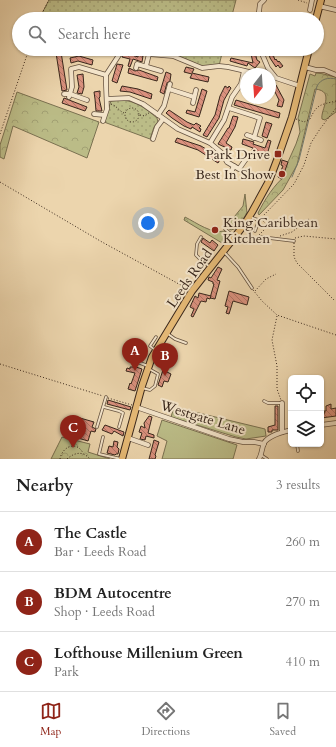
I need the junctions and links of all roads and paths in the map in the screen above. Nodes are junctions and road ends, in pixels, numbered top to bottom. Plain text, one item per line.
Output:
1 (50, 0) edge
2 (264, 0) edge
3 (298, 0) edge
4 (311, 2) edge
5 (320, 4) edge
6 (310, 10) dead end
7 (336, 10) edge
8 (43, 12) edge
9 (259, 12) edge
10 (27, 56) edge
11 (117, 56) edge
12 (148, 56) edge
13 (173, 56) edge
14 (263, 56) edge
15 (307, 56) edge
16 (146, 66) junction
17 (305, 67) junction
18 (136, 68) dead end
19 (268, 68) edge
20 (240, 70) edge
21 (160, 71) dead end
22 (106, 75) junction
23 (336, 75) edge
24 (276, 78) edge
25 (240, 85) edge
26 (300, 86) junction
27 (196, 90) dead end
28 (64, 94) dead end
29 (70, 95) junction
30 (194, 97) junction
31 (87, 100) dead end
32 (107, 101) junction
33 (336, 101) edge
34 (193, 102) dead end
35 (229, 108) junction
36 (336, 108) edge
37 (152, 110) junction
38 (94, 114) dead end
39 (125, 114) junction
40 (104, 115) junction
41 (140, 115) junction
42 (158, 115) junction
43 (292, 117) junction
44 (163, 119) junction
45 (103, 121) dead end
46 (0, 134) edge
47 (155, 134) junction
48 (246, 135) dead end
49 (161, 136) dead end
50 (254, 138) junction
51 (153, 139) dead end
52 (261, 140) dead end
53 (210, 143) junction
54 (246, 158) dead end
55 (234, 166) junction
56 (239, 169) junction
57 (230, 174) dead end
58 (252, 177) dead end
59 (0, 182) edge
60 (249, 216) junction
61 (309, 219) dead end
62 (225, 229) dead end
63 (255, 232) dead end
64 (259, 235) dead end
65 (201, 237) dead end
66 (234, 237) junction
67 (261, 237) dead end
68 (276, 239) junction
69 (336, 239) edge
70 (294, 242) junction
71 (222, 250) junction
72 (210, 266) junction
73 (276, 274) dead end
74 (252, 288) joint
75 (192, 291) junction
76 (255, 292) junction
77 (334, 300) dead end
78 (276, 315) junction
79 (166, 333) junction
80 (336, 335) edge
81 (156, 337) dead end
82 (186, 342) dead end
83 (156, 351) junction
84 (135, 361) dead end
85 (0, 364) edge
86 (149, 368) junction
87 (141, 388) junction
88 (106, 397) junction
89 (264, 401) dead end
90 (282, 402) junction
91 (104, 407) junction
92 (136, 407) junction
93 (336, 423) edge
94 (324, 425) edge
95 (97, 427) dead end
96 (119, 427) dead end
97 (288, 431) edge
98 (282, 432) junction
99 (103, 437) dead end
100 (128, 438) junction
101 (264, 444) junction
102 (148, 445) dead end
103 (297, 447) edge
104 (298, 451) dead end
105 (83, 453) junction
106 (260, 457) edge
107 (60, 459) edge
108 (67, 459) edge
109 (90, 459) edge
110 (122, 459) edge
111 (267, 459) edge

1 - 8 path
2 - 9 street
3 - 4 path
4 - 5 street
4 - 6 street
5 - 7 street
10 - 46 path
11 - 22 street
12 - 16 street
13 - 20 street
14 - 19 street
15 - 17 main road, Leeds Road
16 - 18 street
16 - 21 street
17 - 23 street
17 - 26 main road, Leeds Road
22 - 29 street
22 - 32 street
24 - 26 street
25 - 35 street
26 - 43 main road, Leeds Road
27 - 30 street
28 - 29 street
29 - 31 street
30 - 34 street
30 - 42 street
32 - 37 street
32 - 39 path
32 - 40 street
33 - 43 path
35 - 50 street
35 - 53 street
36 - 64 path
37 - 41 path
37 - 42 street
38 - 40 street
39 - 41 path
39 - 41 path
40 - 45 street
42 - 44 street
43 - 60 main road, Leeds Road
44 - 47 street
44 - 53 street
47 - 49 street
47 - 51 street
48 - 50 street
50 - 52 street
53 - 55 street
54 - 56 street
55 - 56 street
55 - 57 street
56 - 58 lane
59 - 75 path
60 - 63 lane
60 - 66 main road, Leeds Road
61 - 68 path
62 - 66 lane
65 - 72 lane
66 - 71 main road, Leeds Road
67 - 68 lane
68 - 70 lane
69 - 70 path
70 - 77 path
71 - 72 main road, Leeds Road
71 - 74 lane
72 - 75 main road, Leeds Road
73 - 76 path
74 - 76 path
75 - 79 main road, Leeds Road
76 - 78 path
78 - 80 path
78 - 90 path
79 - 82 lane
79 - 83 main road, Leeds Road
81 - 83 lane
83 - 86 main road, Leeds Road
84 - 86 lane
85 - 88 path
86 - 87 main road, Leeds Road
86 - 87 lane
87 - 92 main road, Leeds Road
88 - 91 lane
88 - 92 path
89 - 90 lane
90 - 98 street
91 - 95 lane
91 - 96 lane
92 - 100 main road, Leeds Road
92 - 101 street, Westgate Lane
93 - 94 street
97 - 98 street
98 - 101 street
99 - 110 lane
100 - 102 street
100 - 110 main road, Leeds Road
101 - 106 street
103 - 104 lane
105 - 107 path
105 - 108 path
105 - 109 path
106 - 111 lane

